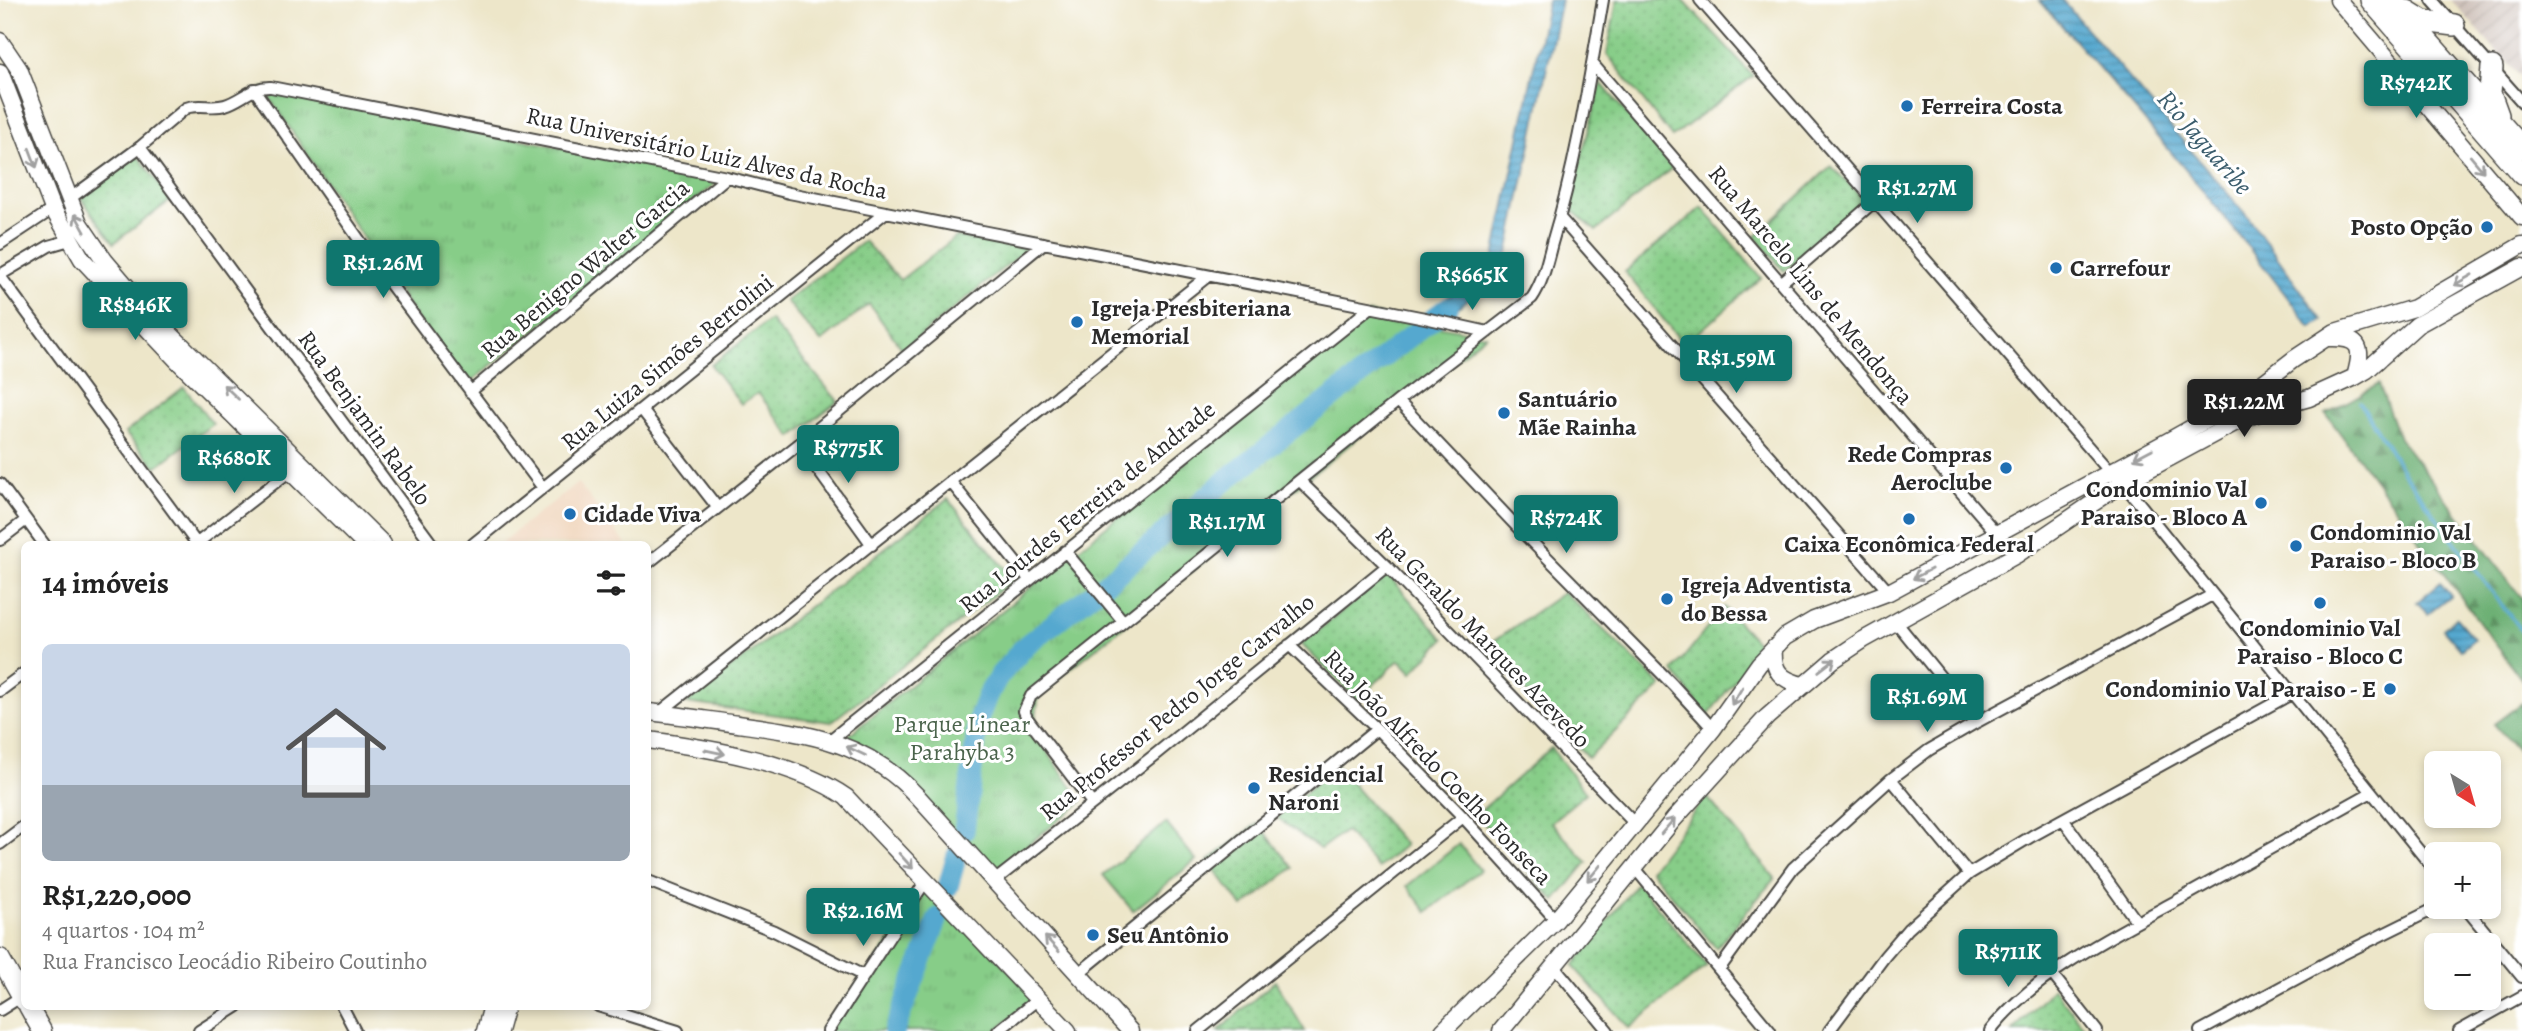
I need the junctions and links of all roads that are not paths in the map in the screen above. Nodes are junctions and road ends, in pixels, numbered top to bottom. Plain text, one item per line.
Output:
1 (1603, 0) edge
2 (1700, 0) edge
3 (2337, 0) edge
4 (2371, 0) edge
5 (2392, 0) edge
6 (2432, 0) edge
7 (2454, 25) junction
8 (0, 41) edge
9 (1592, 63) junction
10 (2492, 67) junction
11 (0, 72) edge
12 (254, 89) junction
13 (2522, 102) edge
14 (2503, 126) junction
15 (140, 147) junction
16 (2522, 148) edge
17 (2522, 174) edge
18 (727, 177) junction
19 (68, 200) junction
20 (1875, 201) junction
21 (54, 209) junction
22 (886, 212) junction
23 (2522, 217) edge
24 (1560, 218) junction
25 (70, 240) junction
26 (1044, 243) junction
27 (0, 244) edge
28 (2522, 245) edge
29 (2522, 267) edge
30 (0, 275) edge
31 (1208, 276) junction
32 (1781, 283) junction
33 (1370, 308) junction
34 (1488, 332) junction
35 (2325, 338) junction
36 (2355, 377) junction
37 (470, 392) junction
38 (1398, 401) junction
39 (642, 410) junction
40 (799, 444) junction
41 (290, 471) junction
42 (2110, 472) junction
43 (950, 481) junction
44 (1300, 481) junction
45 (2123, 483) junction
46 (0, 484) edge
47 (543, 488) junction
48 (717, 507) junction
49 (26, 520) junction
50 (1997, 534) junction
51 (0, 540) edge
52 (42, 541) edge
53 (195, 541) edge
54 (201, 541) edge
55 (362, 541) edge
56 (380, 541) edge
57 (430, 541) edge
58 (477, 541) edge
59 (872, 545) junction
60 (1065, 551) junction
61 (651, 561) edge
62 (1387, 566) junction
63 (1029, 579) junction
64 (2209, 584) junction
65 (1889, 592) junction
66 (1124, 621) junction
67 (2248, 621) dead end
68 (1896, 622) junction
69 (2239, 629) junction
70 (1289, 645) junction
71 (1774, 648) junction
72 (21, 675) edge
73 (1803, 685) junction
74 (0, 691) edge
75 (2291, 694) junction
76 (2320, 710) dead end
77 (653, 712) edge
78 (2310, 718) junction
79 (1977, 722) junction
80 (1377, 729) junction
81 (1713, 729) junction
82 (831, 740) junction
83 (651, 741) edge
84 (2355, 754) dead end
85 (2345, 762) junction
86 (1891, 779) junction
87 (2370, 793) junction
88 (2391, 799) dead end
89 (1092, 803) junction
90 (2382, 807) junction
91 (1463, 817) junction
92 (2063, 819) junction
93 (1635, 824) junction
94 (21, 828) edge
95 (0, 844) edge
96 (2424, 851) edge
97 (1634, 867) junction
98 (1969, 874) junction
99 (651, 882) edge
100 (925, 882) junction
101 (993, 882) junction
102 (2424, 914) edge
103 (2475, 919) edge
104 (1556, 920) junction
105 (2137, 922) junction
106 (2500, 929) dead end
107 (2486, 933) edge
108 (2496, 933) edge
109 (2501, 951) edge
110 (0, 958) edge
111 (1555, 967) junction
112 (1720, 968) junction
113 (1079, 973) junction
114 (2052, 974) junction
115 (864, 976) junction
116 (2522, 977) edge
117 (21, 990) edge
118 (21, 994) edge
119 (2522, 996) edge
120 (1037, 1000) junction
121 (0, 1010) edge
122 (32, 1010) edge
123 (233, 1010) edge
124 (344, 1010) edge
125 (491, 1010) edge
126 (505, 1010) edge
127 (611, 1010) edge
128 (2217, 1022) junction
129 (214, 1027) edge
130 (42, 1031) edge
131 (199, 1031) edge
132 (355, 1031) edge
133 (485, 1031) edge
134 (499, 1031) edge
135 (678, 1031) edge
136 (828, 1031) edge
137 (998, 1031) edge
138 (1068, 1031) edge
139 (1130, 1031) edge
140 (1198, 1031) edge
141 (1443, 1031) edge
142 (1501, 1031) edge
143 (1608, 1031) edge
144 (1770, 1031) edge
145 (1829, 1031) edge
146 (1990, 1031) edge
147 (2097, 1031) edge
148 (2200, 1031) edge
149 (2225, 1031) edge
150 (2459, 1031) edge

1 - 9 street
2 - 20 street
3 -> 23 main road
4 - 17 highway
5 - 7 highway
5 - 14 highway
6 - 7 street
7 - 10 street
8 - 19 main road
9 - 24 street
9 - 32 street, Rua Marcelo Lins de Mendonça
10 - 13 street
10 - 14 highway
11 -> 21 main road
12 - 15 street, Rua Universitário Luiz Alves da Rocha
12 - 18 street, Rua Universitário Luiz Alves da Rocha
12 - 37 street
14 - 16 highway
15 - 19 street, Rua Universitário Luiz Alves da Rocha
15 - 57 street, Rua Benjamin Rabelo
18 - 22 street, Rua Universitário Luiz Alves da Rocha
18 - 37 street, Rua Benigno Walter Garcia
56 -> 19 main road
20 - 32 street
20 - 42 street
21 - 25 main road
21 - 27 street
22 - 26 street, Rua Universitário Luiz Alves da Rocha
22 - 39 street, Rua Luiza Simões Bertolini
24 - 34 street
24 - 65 street
25 - 30 street
25 - 41 main road
26 - 31 street, Rua Universitário Luiz Alves da Rocha
26 - 40 street
28 -> 35 main road
29 - 36 main road
30 - 53 street
31 - 33 street, Rua Universitário Luiz Alves da Rocha
31 - 43 street
32 - 50 street, Rua Marcelo Lins de Mendonça
33 - 34 street, Rua Universitário Luiz Alves da Rocha
33 - 60 street, Rua Lourdes Ferreira de Andrade
34 - 38 street
35 - 36 main road
35 -> 42 main road
36 - 45 main road
37 - 47 street
38 - 44 street
38 - 81 street
39 - 47 street, Rua Luiza Simões Bertolini
39 - 48 street
40 - 48 street
40 - 59 street
41 - 54 street
41 - 55 main road
42 - 50 main road
43 - 59 street
43 - 63 street
44 - 62 street, Rua Geraldo Marques Azevedo
44 - 66 street
45 - 64 street
45 - 68 main road
46 - 49 street
47 - 58 street, Rua Luiza Simões Bertolini
48 - 61 street
49 - 51 street
49 - 52 street
50 -> 65 main road
59 - 77 street
60 - 63 street, Rua Lourdes Ferreira de Andrade
60 - 66 street
62 - 70 street, Rua Professor Pedro Jorge Carvalho
62 - 93 street, Rua Geraldo Marques Azevedo
63 - 82 street, Rua Lourdes Ferreira de Andrade
64 - 69 street
64 - 79 street
65 - 71 main road
66 - 89 street
67 - 69 street
73 -> 68 main road
68 - 79 street
69 - 75 street
70 - 80 street, Rua João Alfredo Coelho Fonseca
70 - 89 street, Rua Professor Pedro Jorge Carvalho
71 - 73 main road
71 -> 81 main road
72 - 74 street
97 -> 73 main road
75 - 78 street
75 - 92 street
76 - 78 street
77 - 82 main road
78 - 85 street
79 - 86 street
80 - 91 street, Rua João Alfredo Coelho Fonseca
80 - 113 street
81 - 93 main road
101 -> 82 main road
83 -> 100 main road
84 - 85 street
85 - 87 street
86 - 98 street
86 - 112 street
87 - 90 street
87 - 105 street
88 - 90 street
89 - 101 street, Rua Professor Pedro Jorge Carvalho
90 - 96 street
91 - 104 street, Rua João Alfredo Coelho Fonseca
91 - 140 street
92 - 98 street
92 - 105 street
93 -> 104 main road
94 - 95 street
97 - 111 main road
97 - 112 street
98 - 145 street
99 - 115 street
100 - 115 street
100 - 120 main road
113 -> 101 main road
102 - 128 street
103 - 107 street
104 - 141 main road
105 - 114 street
106 - 108 street
109 - 116 street
110 - 117 main road
111 - 142 main road
111 - 143 street
112 - 144 street
113 - 139 main road
114 - 146 street
114 - 147 street
115 - 136 street
118 - 121 street
119 - 150 street
120 - 137 street
120 - 138 main road
122 - 130 main road
123 - 129 street
124 - 132 street
125 - 133 main road
126 - 134 main road
127 - 135 street
128 - 148 street
128 - 149 street
129 - 131 street

